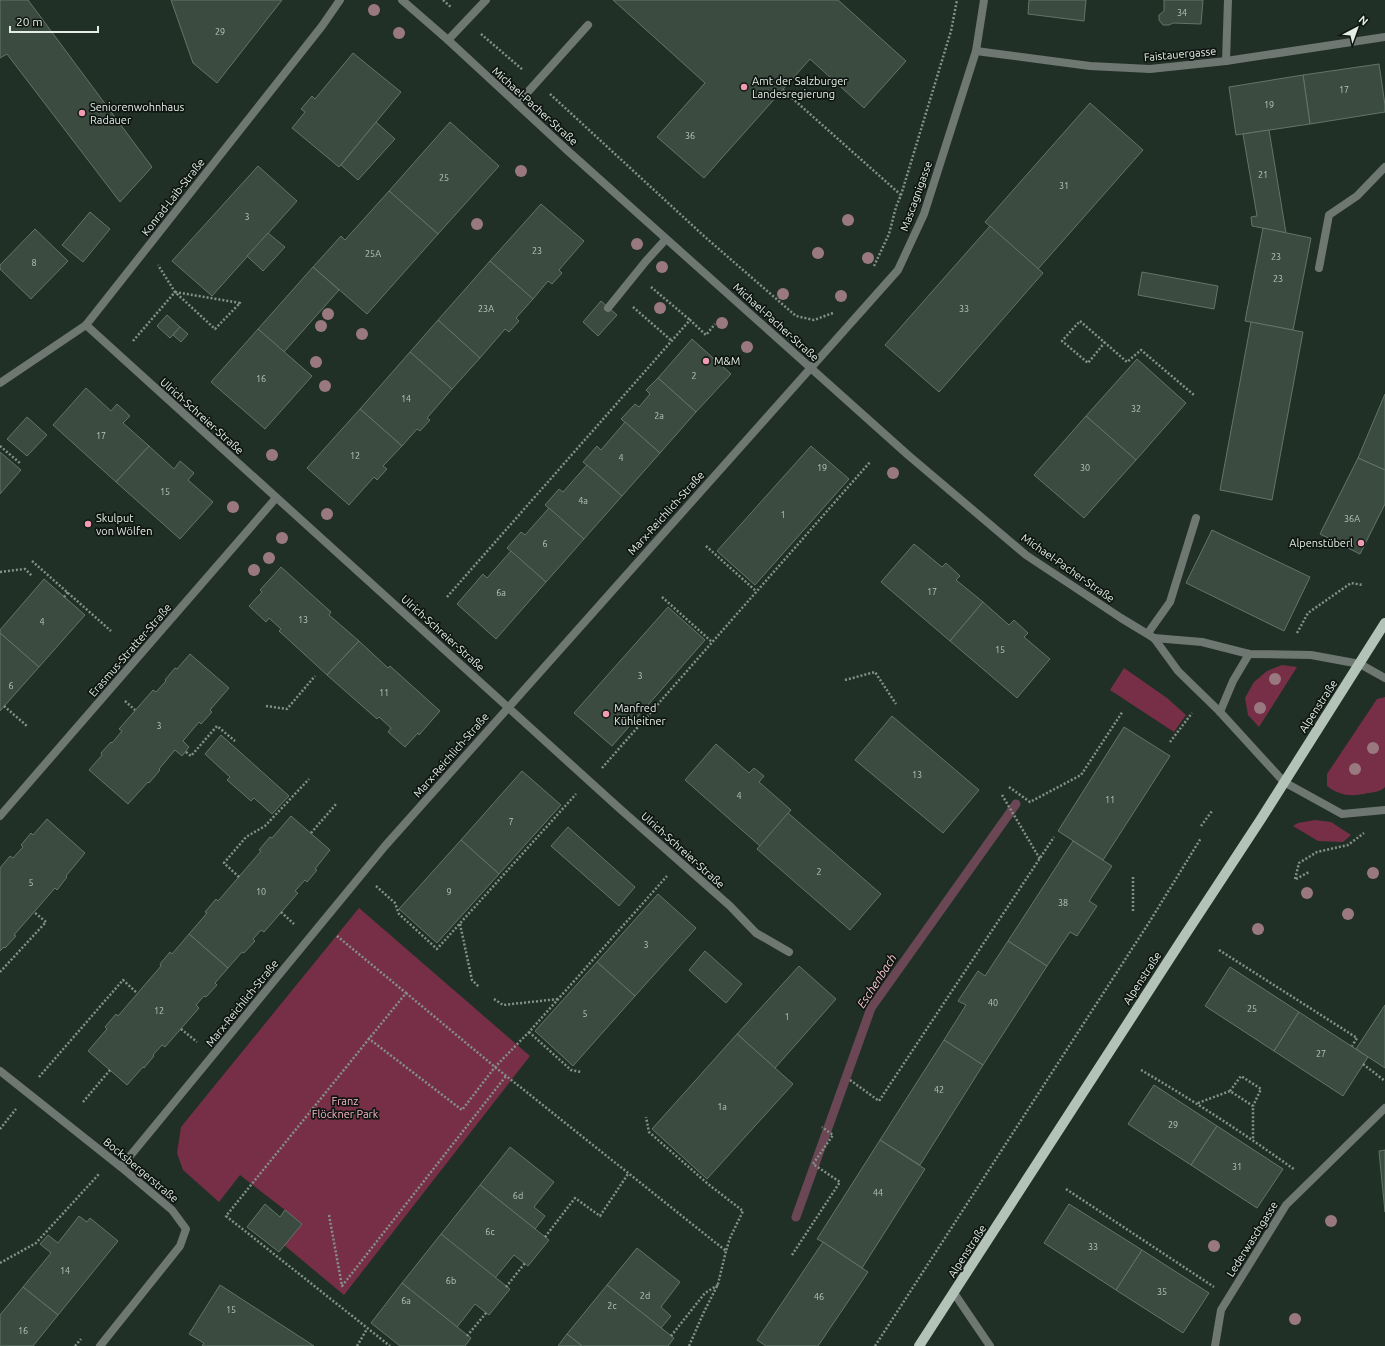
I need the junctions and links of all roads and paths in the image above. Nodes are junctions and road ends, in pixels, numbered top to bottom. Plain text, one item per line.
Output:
1 (340, 0) edge
2 (402, 0) edge
3 (443, 0) edge
4 (957, 0) edge
5 (984, 0) edge
6 (1228, 0) edge
7 (483, 1) edge
8 (466, 21) junction
9 (588, 25) dead end
10 (1385, 37) edge
11 (448, 40) junction
12 (976, 51) junction
13 (1226, 61) junction
14 (537, 82) junction
15 (783, 90) dead end
16 (517, 104) junction
17 (1385, 167) edge
18 (901, 195) junction
19 (666, 239) junction
20 (154, 260) dead end
21 (873, 267) dead end
22 (1319, 268) dead end
23 (175, 292) junction
24 (646, 292) dead end
25 (638, 302) dead end
26 (608, 308) dead end
27 (834, 312) dead end
28 (690, 320) junction
29 (715, 324) dead end
30 (86, 325) junction
31 (672, 341) junction
32 (132, 342) dead end
33 (1105, 342) junction
34 (810, 368) junction
35 (0, 383) edge
36 (1194, 395) dead end
37 (0, 446) edge
38 (870, 462) dead end
39 (21, 464) dead end
40 (276, 498) junction
41 (1196, 518) dead end
42 (706, 546) dead end
43 (32, 561) dead end
44 (0, 572) edge
45 (32, 576) dead end
46 (1363, 585) dead end
47 (756, 591) junction
48 (68, 592) junction
49 (64, 597) dead end
50 (447, 597) dead end
51 (662, 597) dead end
52 (1385, 623) edge
53 (111, 631) dead end
54 (1297, 634) dead end
55 (1151, 636) junction
56 (712, 642) junction
57 (1249, 654) junction
58 (1360, 664) junction
59 (315, 676) dead end
60 (1385, 678) edge
61 (846, 680) dead end
62 (124, 700) dead end
63 (896, 704) dead end
64 (4, 706) dead end
65 (266, 706) dead end
66 (508, 707) junction
67 (135, 710) dead end
68 (1123, 711) dead end
69 (1220, 712) junction
70 (1192, 713) dead end
71 (27, 726) dead end
72 (235, 741) dead end
73 (1170, 742) dead end
74 (186, 752) dead end
75 (602, 768) dead end
76 (309, 779) dead end
77 (1284, 782) junction
78 (1009, 787) dead end
79 (578, 791) dead end
80 (1002, 795) dead end
81 (337, 804) dead end
82 (1385, 810) edge
83 (1212, 811) dead end
84 (0, 816) edge
85 (1201, 826) dead end
86 (311, 834) dead end
87 (1054, 837) dead end
88 (1201, 838) dead end
89 (1348, 845) dead end
90 (1040, 859) junction
91 (670, 872) dead end
92 (1309, 872) dead end
93 (239, 877) dead end
94 (1134, 877) dead end
95 (374, 884) dead end
96 (34, 912) dead end
97 (281, 912) dead end
98 (1133, 912) dead end
99 (294, 924) dead end
100 (460, 924) junction
101 (332, 932) dead end
102 (1219, 950) dead end
103 (789, 952) dead end
104 (0, 972) edge
105 (479, 987) dead end
106 (406, 993) junction
107 (137, 994) dead end
108 (494, 999) dead end
109 (558, 999) junction
110 (181, 1029) dead end
111 (529, 1032) junction
112 (368, 1038) junction
113 (197, 1042) dead end
114 (1352, 1046) dead end
115 (1363, 1064) dead end
116 (495, 1067) junction
117 (110, 1070) dead end
118 (1141, 1070) dead end
119 (0, 1071) edge
120 (581, 1072) dead end
121 (506, 1076) junction
122 (39, 1078) dead end
123 (850, 1080) dead end
124 (1385, 1080) edge
125 (1230, 1091) junction
126 (83, 1102) dead end
127 (1198, 1104) junction
128 (19, 1106) dead end
129 (1253, 1106) junction
130 (1385, 1108) edge
131 (646, 1117) dead end
132 (822, 1127) dead end
133 (0, 1129) edge
134 (1252, 1139) junction
135 (121, 1167) junction
136 (102, 1170) dead end
137 (1300, 1173) dead end
138 (628, 1174) junction
139 (1066, 1188) dead end
140 (329, 1215) dead end
141 (545, 1237) dead end
142 (726, 1251) junction
143 (792, 1255) dead end
144 (0, 1263) edge
145 (525, 1264) dead end
146 (718, 1284) junction
147 (506, 1287) dead end
148 (1218, 1289) dead end
149 (954, 1293) junction
150 (486, 1313) dead end
151 (367, 1329) junction
152 (85, 1334) dead end
153 (467, 1336) dead end
154 (671, 1336) dead end
155 (75, 1346) edge
156 (100, 1346) edge
157 (357, 1346) edge
158 (390, 1346) edge
159 (689, 1346) edge
160 (875, 1346) edge
161 (918, 1346) edge
162 (990, 1346) edge
163 (1216, 1346) edge

1 - 30 street, Konrad-Laib-Straße
2 - 11 street, Michael-Pacher-Straße
3 - 8 path
4 - 18 path
5 - 12 street, Mascagnigasse
6 - 13 street
7 - 8 street
8 - 11 street
8 - 14 path
9 - 14 street
10 - 13 street, Faistauergasse
11 - 16 street, Michael-Pacher-Straße
12 - 13 street, Faistauergasse
12 - 34 street, Mascagnigasse
14 - 16 street
14 - 27 path
15 - 18 path
16 - 19 street, Michael-Pacher-Straße
17 - 22 street
18 - 21 path
19 - 26 street
19 - 34 street, Michael-Pacher-Straße
20 - 23 path
23 - 23 path
23 - 32 path
24 - 28 path
25 - 31 path
28 - 29 path
28 - 31 path
30 - 35 street, Konrad-Laib-Straße
30 - 40 street, Ulrich-Schreier-Straße
31 - 50 path
33 - 33 path
33 - 36 path
34 - 55 street, Michael-Pacher-Straße
34 - 66 street, Marx-Reichlich-Straße
37 - 39 path
38 - 47 path
40 - 66 street, Ulrich-Schreier-Straße
40 - 84 street, Erasmus-Stratter-Straße
41 - 55 street
42 - 47 path
43 - 48 path
44 - 45 path
46 - 54 path
47 - 56 path
48 - 49 path
48 - 53 path
51 - 56 path
52 - 58 main road, Alpenstraße
55 - 57 street, Michael-Pacher-Straße
55 - 69 street, Michael-Pacher-Straße
56 - 75 path
57 - 58 street, Michael-Pacher-Straße
57 - 69 street
58 - 60 street, Michael-Pacher-Straße
58 - 77 main road, Alpenstraße
59 - 65 path
61 - 63 path
62 - 67 path
64 - 71 path
66 - 103 street, Ulrich-Schreier-Straße
66 - 135 street, Marx-Reichlich-Straße
68 - 78 path
69 - 77 street, Michael-Pacher-Straße
70 - 73 path
72 - 74 path
76 - 93 path
77 - 82 street, Michael-Pacher-Straße
77 - 149 main road, Alpenstraße
79 - 100 path
80 - 90 path
81 - 86 path
83 - 85 path
87 - 90 path
88 - 160 path
89 - 92 path
90 - 123 path
91 - 109 path
94 - 98 path
95 - 100 path
96 - 104 path
97 - 99 path
100 - 105 path
101 - 106 path
102 - 114 path
106 - 112 path
106 - 116 path
107 - 122 path
108 - 109 path
109 - 111 path
110 - 113 path
111 - 116 path
111 - 120 path
112 - 116 path
112 - 151 path
115 - 124 path
116 - 121 path
117 - 126 path
118 - 127 path
119 - 135 street, Bocksbergerstraße
121 - 138 path
121 - 140 path
125 - 127 path
125 - 129 path
125 - 129 path
127 - 134 path
128 - 133 path
129 - 134 path
130 - 163 street, Lederwaschgasse
131 - 142 path
132 - 143 path
134 - 137 path
135 - 156 street, Bocksbergerstraße
136 - 144 path
138 - 141 path
138 - 142 path
139 - 148 path
142 - 146 path
145 - 147 path
146 - 154 path
146 - 159 path
149 - 161 main road, Alpenstraße
149 - 162 street
150 - 153 path
151 - 157 path
151 - 158 path
152 - 155 path

